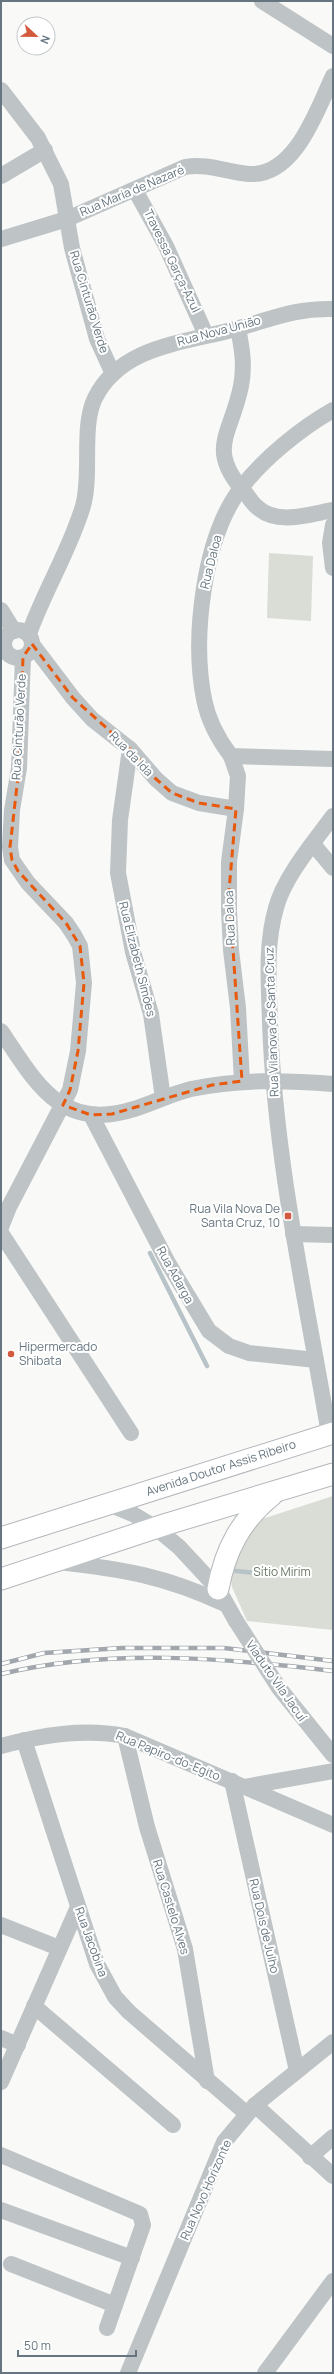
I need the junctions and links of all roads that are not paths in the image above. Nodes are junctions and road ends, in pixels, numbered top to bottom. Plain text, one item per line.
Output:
1 (262, 1) edge
2 (333, 46) edge
3 (333, 76) edge
4 (1, 91) edge
5 (45, 150) junction
6 (1, 176) edge
7 (135, 190) junction
8 (67, 219) junction
9 (1, 239) edge
10 (333, 309) edge
11 (238, 328) junction
12 (206, 334) junction
13 (113, 374) junction
14 (333, 410) edge
15 (241, 489) junction
16 (333, 510) edge
17 (333, 525) edge
18 (333, 568) edge
19 (1, 610) edge
20 (15, 646) edge
21 (130, 749) junction
22 (231, 756) junction
23 (333, 759) edge
24 (236, 809) junction
25 (333, 816) edge
26 (313, 844) junction
27 (333, 868) edge
28 (1, 1031) edge
29 (272, 1080) junction
30 (242, 1081) junction
31 (333, 1084) edge
32 (163, 1098) junction
33 (63, 1105) junction
34 (91, 1115) junction
35 (5, 1204) edge
36 (1, 1227) edge
37 (1, 1233) edge
38 (293, 1234) junction
39 (333, 1235) edge
40 (316, 1360) junction
41 (131, 1433) dead end
42 (332, 1436) edge
43 (333, 1474) edge
44 (276, 1491) junction
45 (109, 1504) junction
46 (156, 1528) junction
47 (1, 1538) edge
48 (57, 1562) junction
49 (1, 1579) edge
50 (221, 1597) junction
51 (125, 1736) junction
52 (24, 1740) junction
53 (1, 1746) edge
54 (333, 1755) edge
55 (333, 1771) edge
56 (238, 1784) junction
57 (333, 1825) edge
58 (78, 1907) junction
59 (1, 1925) edge
60 (58, 1948) junction
61 (34, 2006) junction
62 (1, 2038) edge
63 (333, 2042) edge
64 (18, 2045) junction
65 (297, 2071) junction
66 (206, 2081) junction
67 (1, 2082) edge
68 (251, 2110) junction
69 (173, 2125) dead end
70 (333, 2137) edge
71 (1, 2155) edge
72 (310, 2157) junction
73 (333, 2176) edge
74 (1, 2210) edge
75 (132, 2258) junction
76 (11, 2264) dead end
77 (333, 2281) edge
78 (115, 2305) junction
79 (107, 2328) dead end
80 (128, 2373) edge
81 (265, 2373) edge

1 - 2 street
3 - 7 street, Rua Maria de Nazaré
4 - 5 street, Rua Cinturão Verde
5 - 6 street
5 - 8 street, Rua Cinturão Verde
7 - 8 street, Rua Maria de Nazaré
7 - 12 street, Travessa Garça-Azul
8 - 9 street, Rua Maria de Nazaré
8 - 13 street, Rua Cinturão Verde
10 - 11 street, Rua Nova União
11 - 12 street, Rua Nova União
11 - 15 street
12 - 13 street, Rua Nova União
13 - 20 street, Rua Cinturão Verde
14 - 15 street, Rua Daloa
15 - 16 street
15 - 22 street, Rua Daloa
17 - 18 street
19 - 20 street, Rua da Ida
20 - 21 street, Rua da Ida
20 - 33 street, Rua Cinturão Verde
21 - 24 street, Rua da Ida
21 - 32 street, Rua Elizabeth Simões
22 - 23 street
22 - 24 street, Rua Daloa
24 - 30 street, Rua Daloa
25 - 26 street, Rua Vilanova de Santa Cruz
26 - 27 street
26 - 29 street, Rua Vilanova de Santa Cruz
28 - 33 street
29 - 30 street
29 - 31 street
29 - 38 street, Rua Vilanova de Santa Cruz
30 - 32 street
32 - 34 street
33 - 34 street
33 - 35 street, Rua Cinturão Verde
34 - 40 street, Rua Adarga
35 - 36 street, Rua Cinturão Verde
37 - 41 street
38 - 39 street
38 - 40 street, Rua Vilanova de Santa Cruz
40 - 42 street, Rua Vilanova de Santa Cruz
42 - 45 main road, Avenida Doutor Assis Ribeiro
43 - 44 main road
44 - 46 main road
44 - 50 main road
45 - 46 street
45 - 47 main road, Avenida Doutor Assis Ribeiro
46 - 48 main road
46 - 50 street
48 - 49 main road
48 - 50 street
50 - 54 street, Viaduto Vila Jacuí, bridge
51 - 52 street, Rua Papiro-do-Egito
51 - 56 street, Rua Papiro-do-Egito
51 - 66 street, Rua Castelo Alves
52 - 53 street, Rua Papiro-do-Egito
52 - 58 street, Rua Jacobina
55 - 56 street
56 - 57 street, Rua Papiro-do-Egito
56 - 65 street, Rua Dois de Julho
58 - 60 street
58 - 66 street, Rua Jacobina
59 - 60 street
60 - 61 street
61 - 64 street
61 - 69 street
62 - 64 street
63 - 65 street, Rua Novo Horizonte
64 - 67 street
65 - 68 street, Rua Novo Horizonte
66 - 68 street, Rua Jacobina
68 - 72 street, Rua Jacobina
68 - 80 street, Rua Novo Horizonte
70 - 72 street
71 - 75 street
72 - 73 street, Rua Jacobina
74 - 75 street
75 - 78 street
76 - 78 street
77 - 81 street
78 - 79 street

